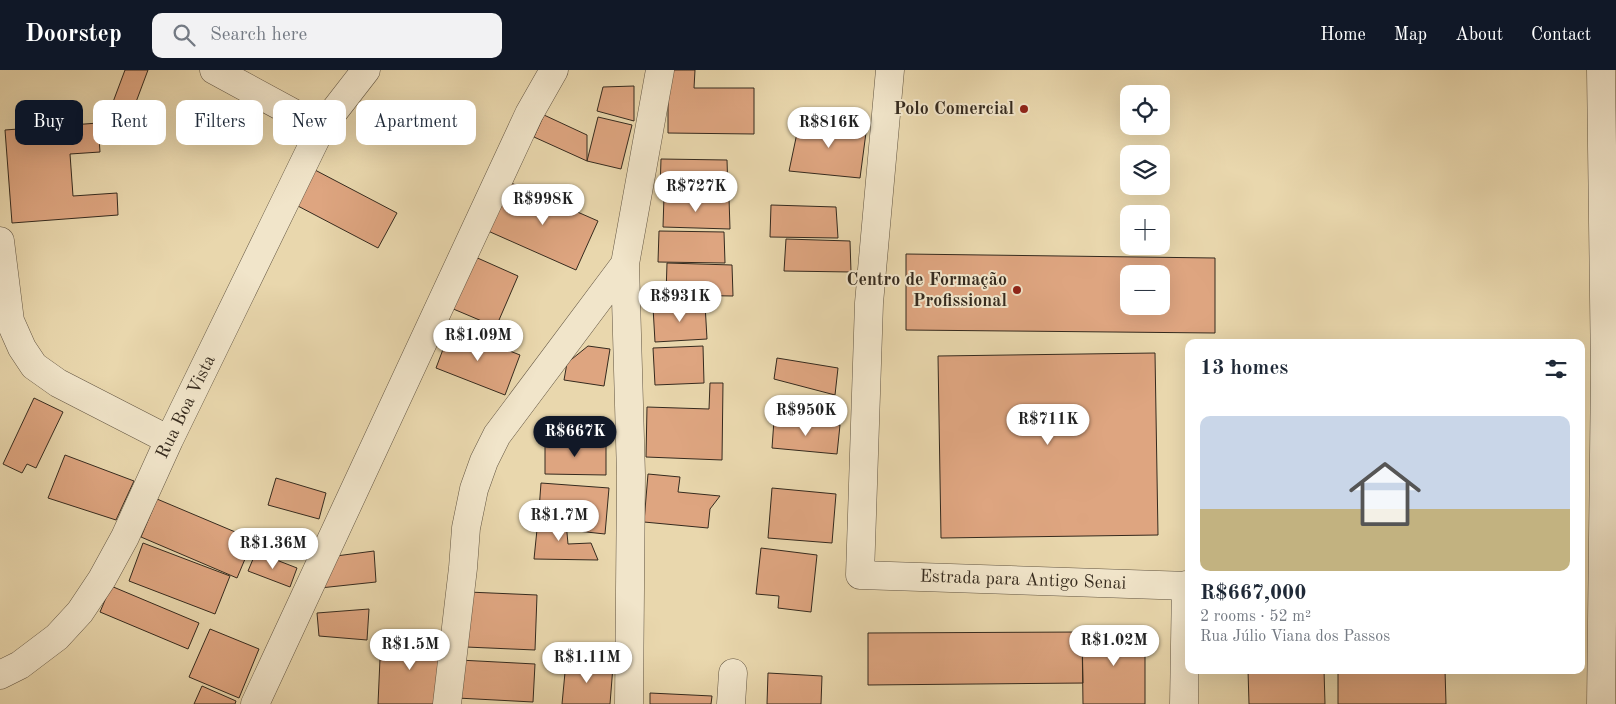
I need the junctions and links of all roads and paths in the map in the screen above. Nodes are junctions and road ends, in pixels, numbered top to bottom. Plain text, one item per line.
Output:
1 (214, 70) edge
2 (366, 70) edge
3 (554, 70) edge
4 (660, 70) edge
5 (890, 70) edge
6 (1602, 70) edge
7 (343, 100) edge
8 (273, 102) edge
9 (1609, 128) edge
10 (313, 145) edge
11 (0, 241) edge
12 (625, 264) junction
13 (1610, 372) edge
14 (169, 440) junction
15 (1185, 586) edge
16 (1610, 592) edge
17 (1185, 665) edge
18 (10, 670) edge
19 (733, 673) dead end
20 (255, 704) edge
21 (447, 704) edge
22 (629, 704) edge
23 (731, 704) edge
24 (1184, 704) edge
25 (1601, 704) edge

1 - 8 street
2 - 7 street, Rua Boa Vista
3 - 20 street
4 - 12 street
5 - 15 street, Estrada para Antigo Senai
6 - 9 street
9 - 13 street
10 - 14 street, Rua Boa Vista
11 - 14 street
12 - 21 street
12 - 22 street
13 - 16 street
14 - 18 street, Rua Boa Vista
16 - 25 street
17 - 24 street
19 - 23 street

